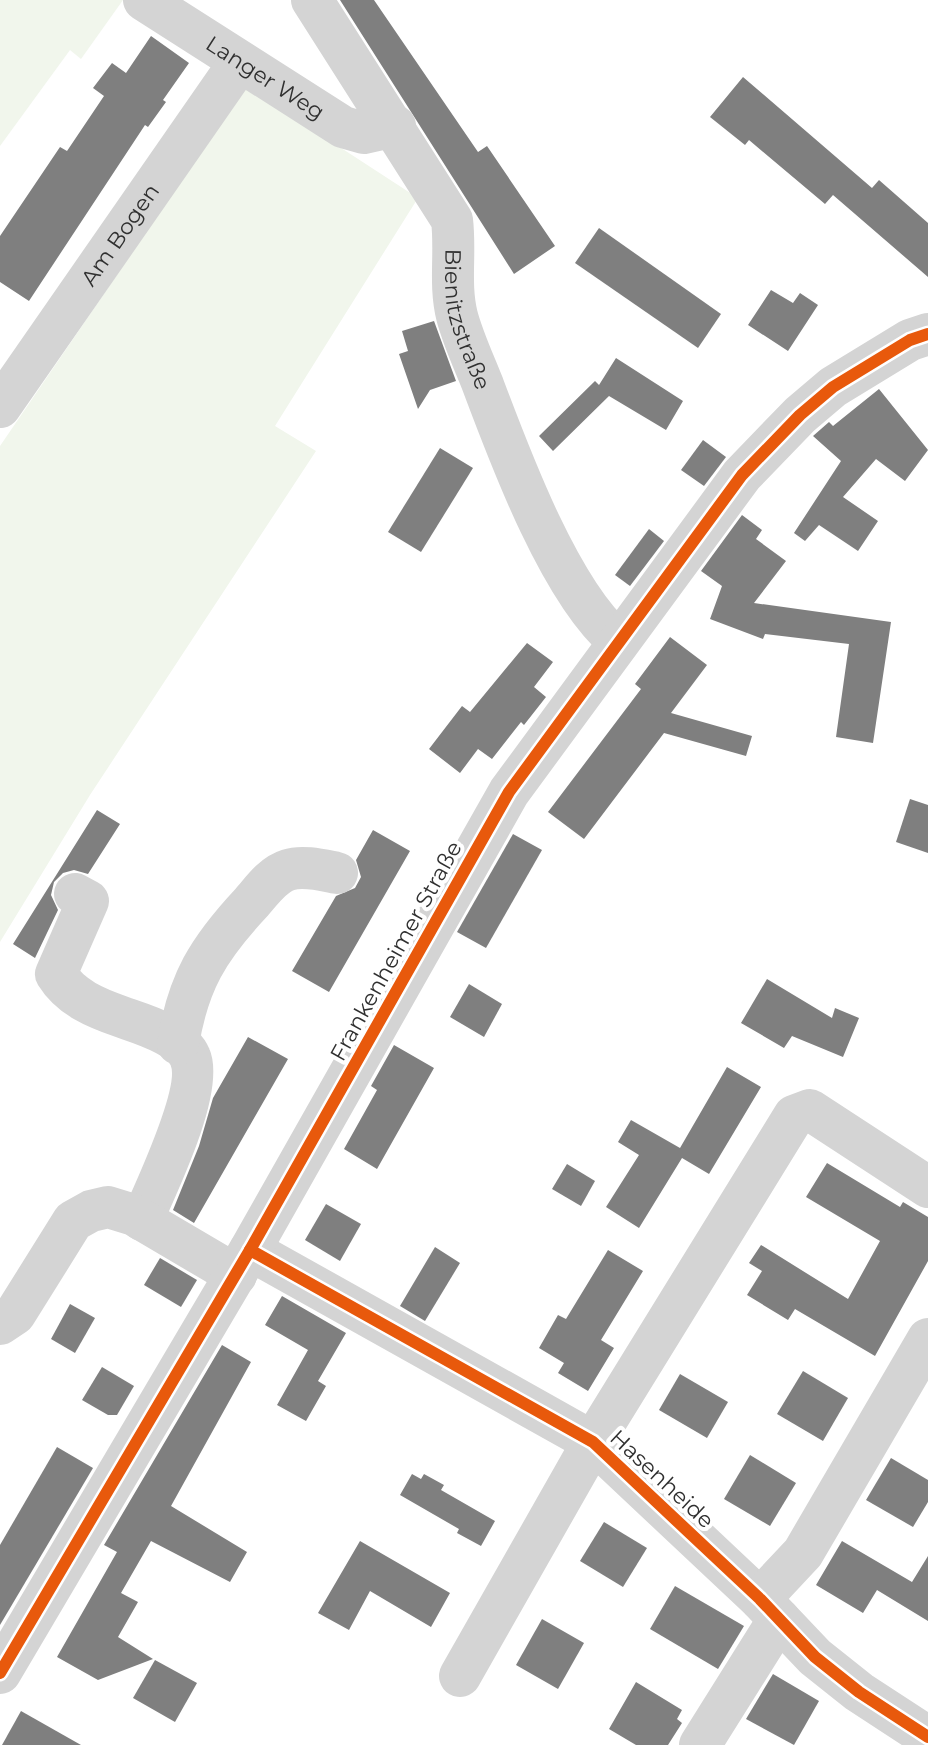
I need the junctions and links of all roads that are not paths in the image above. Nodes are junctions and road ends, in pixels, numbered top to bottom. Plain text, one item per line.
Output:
1 (144, 0) edge
2 (312, 0) edge
3 (239, 63) junction
4 (395, 126) junction
5 (928, 334) edge
6 (0, 407) edge
7 (618, 641) junction
8 (337, 873) dead end
9 (75, 894) dead end
10 (178, 1044) junction
11 (928, 1187) edge
12 (142, 1220) junction
13 (243, 1262) junction
14 (0, 1324) edge
15 (928, 1339) edge
16 (593, 1442) junction
17 (769, 1609) junction
18 (0, 1673) edge
19 (460, 1676) dead end
20 (928, 1737) edge
21 (700, 1745) edge

1 - 3 street, Langer Weg
2 - 4 street, Bienitzstraße
3 - 4 street, Langer Weg
3 - 6 street, Am Bogen
4 - 7 street, Bienitzstraße
5 - 7 street, Frankenheimer Straße
7 - 13 street, Frankenheimer Straße
8 - 10 street
9 - 10 street
10 - 12 street
11 - 16 street, Hasenheide
12 - 13 street, Hasenheide
12 - 14 street, Hasenheide
13 - 16 street, Hasenheide
13 - 18 street, Frankenheimer Straße
15 - 17 street
16 - 17 street, Hasenheide
16 - 19 street, Hasenheide
17 - 20 street, Hasenheide
17 - 21 street

